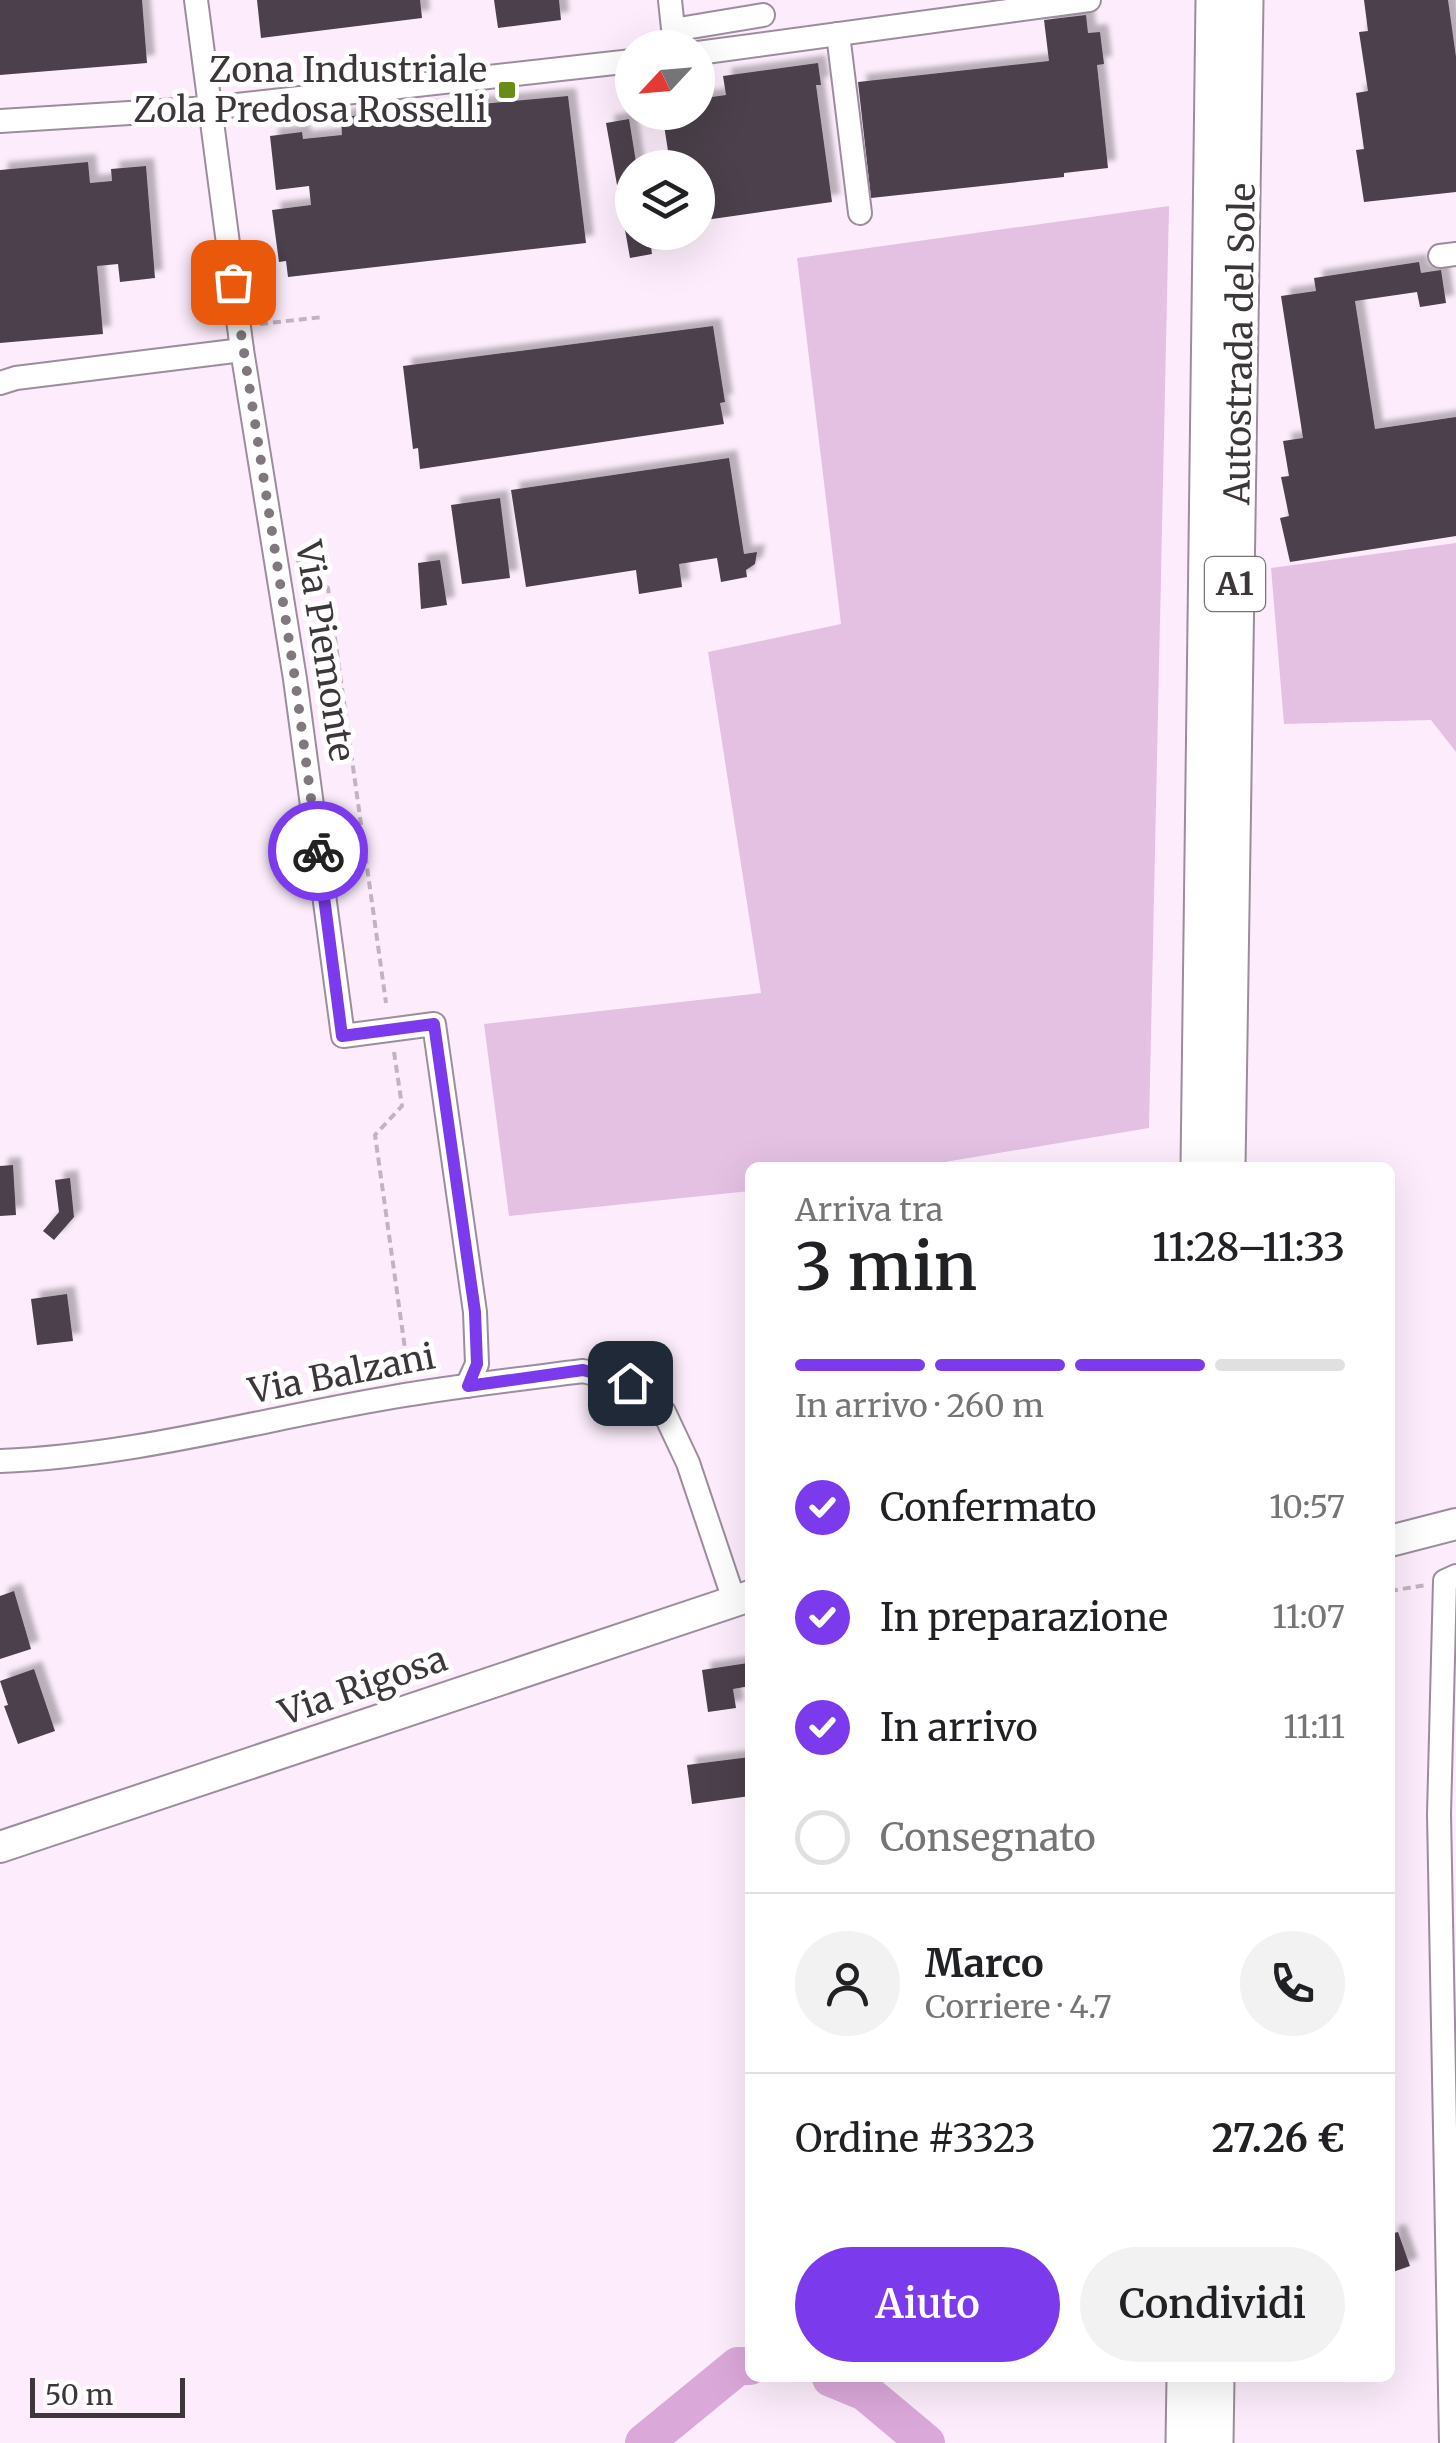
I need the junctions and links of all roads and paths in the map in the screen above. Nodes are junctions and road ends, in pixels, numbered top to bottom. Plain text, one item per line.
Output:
1 (196, 0) edge
2 (670, 0) edge
3 (1089, 0) edge
4 (1214, 0) edge
5 (1245, 0) edge
6 (763, 16) dead end
7 (673, 30) edge
8 (709, 30) edge
9 (838, 34) junction
10 (715, 51) edge
11 (615, 63) edge
12 (210, 108) junction
13 (0, 121) edge
14 (860, 213) dead end
15 (258, 308) dead end
16 (323, 317) dead end
17 (242, 350) junction
18 (0, 383) edge
19 (295, 558) dead end
20 (386, 1003) dead end
21 (394, 1050) dead end
22 (1199, 1162) edge
23 (1227, 1162) edge
24 (406, 1356) dead end
25 (468, 1386) junction
26 (0, 1461) edge
27 (1456, 1524) edge
28 (1395, 1540) edge
29 (1450, 1579) edge
30 (1395, 1591) edge
31 (742, 1598) edge
32 (0, 1847) edge
33 (1448, 1889) edge
34 (1185, 2382) edge
35 (1216, 2382) edge
36 (1184, 2443) edge
37 (1215, 2443) edge
38 (1450, 2443) edge

1 - 12 street, Via Piemonte
2 - 7 street
3 - 9 street
4 - 22 highway, Autostrada del Sole / A1
5 - 23 highway, Autostrada del Sole / A1
6 - 8 street
9 - 10 street
9 - 14 street
11 - 12 street
12 - 13 street
12 - 17 street, Via Piemonte
15 - 16 path
17 - 18 street
17 - 25 street, Via Piemonte
19 - 20 path
21 - 24 path
25 - 26 street, Via Balzani
25 - 31 street, Via Balzani
27 - 28 main road
29 - 30 path
29 - 33 street
31 - 32 main road, Via Rigosa
33 - 38 street
34 - 36 highway
35 - 37 highway

